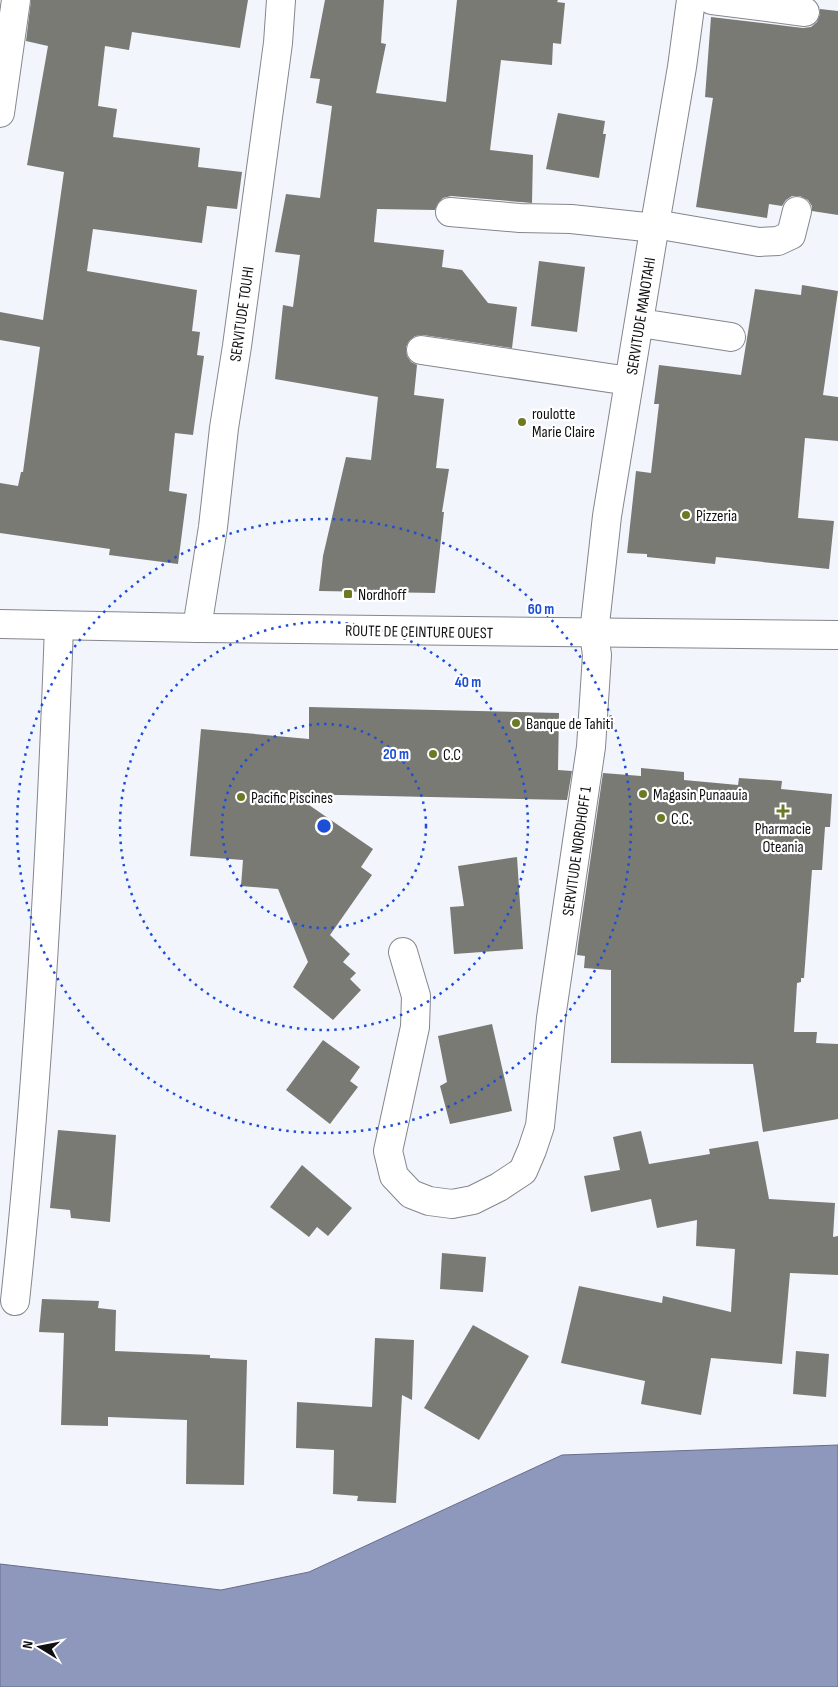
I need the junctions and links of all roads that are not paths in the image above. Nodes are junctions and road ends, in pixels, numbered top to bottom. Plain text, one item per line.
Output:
1 (16, 0) edge
2 (281, 0) edge
3 (691, 0) edge
4 (712, 0) edge
5 (805, 12) dead end
6 (0, 113) edge
7 (797, 211) dead end
8 (450, 212) dead end
9 (655, 226) junction
10 (640, 324) junction
11 (731, 337) dead end
12 (421, 350) dead end
13 (629, 381) junction
14 (0, 624) edge
15 (59, 626) junction
16 (196, 628) junction
17 (594, 633) junction
18 (838, 635) edge
19 (404, 952) dead end
20 (15, 1301) dead end

1 - 6 street
2 - 16 street, SERVITUDE TOUHI
3 - 9 street, SERVITUDE MANOTAHI
4 - 5 street
7 - 9 street
8 - 9 street
9 - 10 street, SERVITUDE MANOTAHI
10 - 11 street
10 - 13 street, SERVITUDE MANOTAHI
12 - 13 street
13 - 17 street, SERVITUDE MANOTAHI
14 - 15 street, ROUTE DE CEINTURE OUEST
15 - 16 street, ROUTE DE CEINTURE OUEST
15 - 20 street
16 - 17 street, ROUTE DE CEINTURE OUEST
17 - 18 street, ROUTE DE CEINTURE OUEST
17 - 19 street, SERVITUDE NORDHOFF 1

